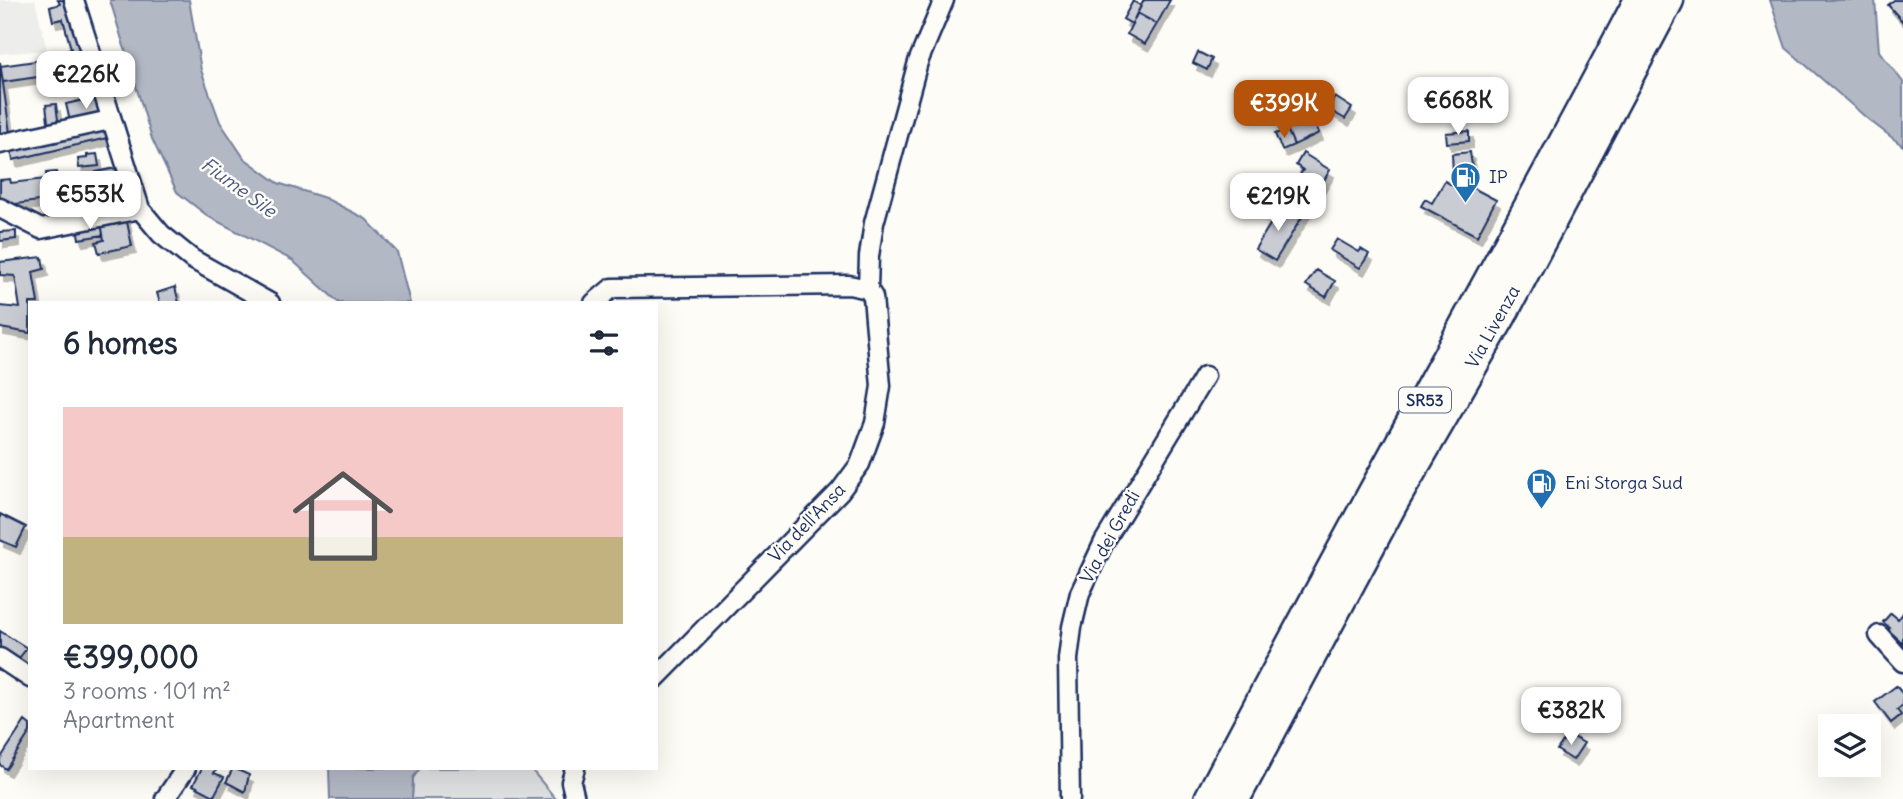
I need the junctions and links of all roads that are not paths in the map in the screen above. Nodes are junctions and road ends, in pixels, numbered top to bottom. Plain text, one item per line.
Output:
1 (74, 0) edge
2 (944, 0) edge
3 (1640, 0) edge
4 (1668, 0) edge
5 (110, 120) junction
6 (0, 144) edge
7 (0, 208) edge
8 (140, 209) junction
9 (868, 289) junction
10 (266, 301) edge
11 (596, 301) edge
12 (1205, 376) dead end
13 (1879, 635) dead end
14 (0, 658) edge
15 (1903, 662) edge
16 (658, 676) edge
17 (28, 677) edge
18 (574, 770) edge
19 (178, 771) edge
20 (165, 799) edge
21 (575, 799) edge
22 (1070, 799) edge
23 (1210, 799) edge
24 (1234, 799) edge

1 - 5 street
2 - 9 street, Via dell'Ansa
3 - 23 highway, Via Livenza / SR53
4 - 24 highway, Via Livenza / SR53
5 - 6 street
5 - 8 street
7 - 8 street
8 - 10 street
9 - 11 street
9 - 16 street, Via dell'Ansa
12 - 22 street, Via dei Gredi
13 - 15 street
14 - 17 street
18 - 21 street
19 - 20 street

